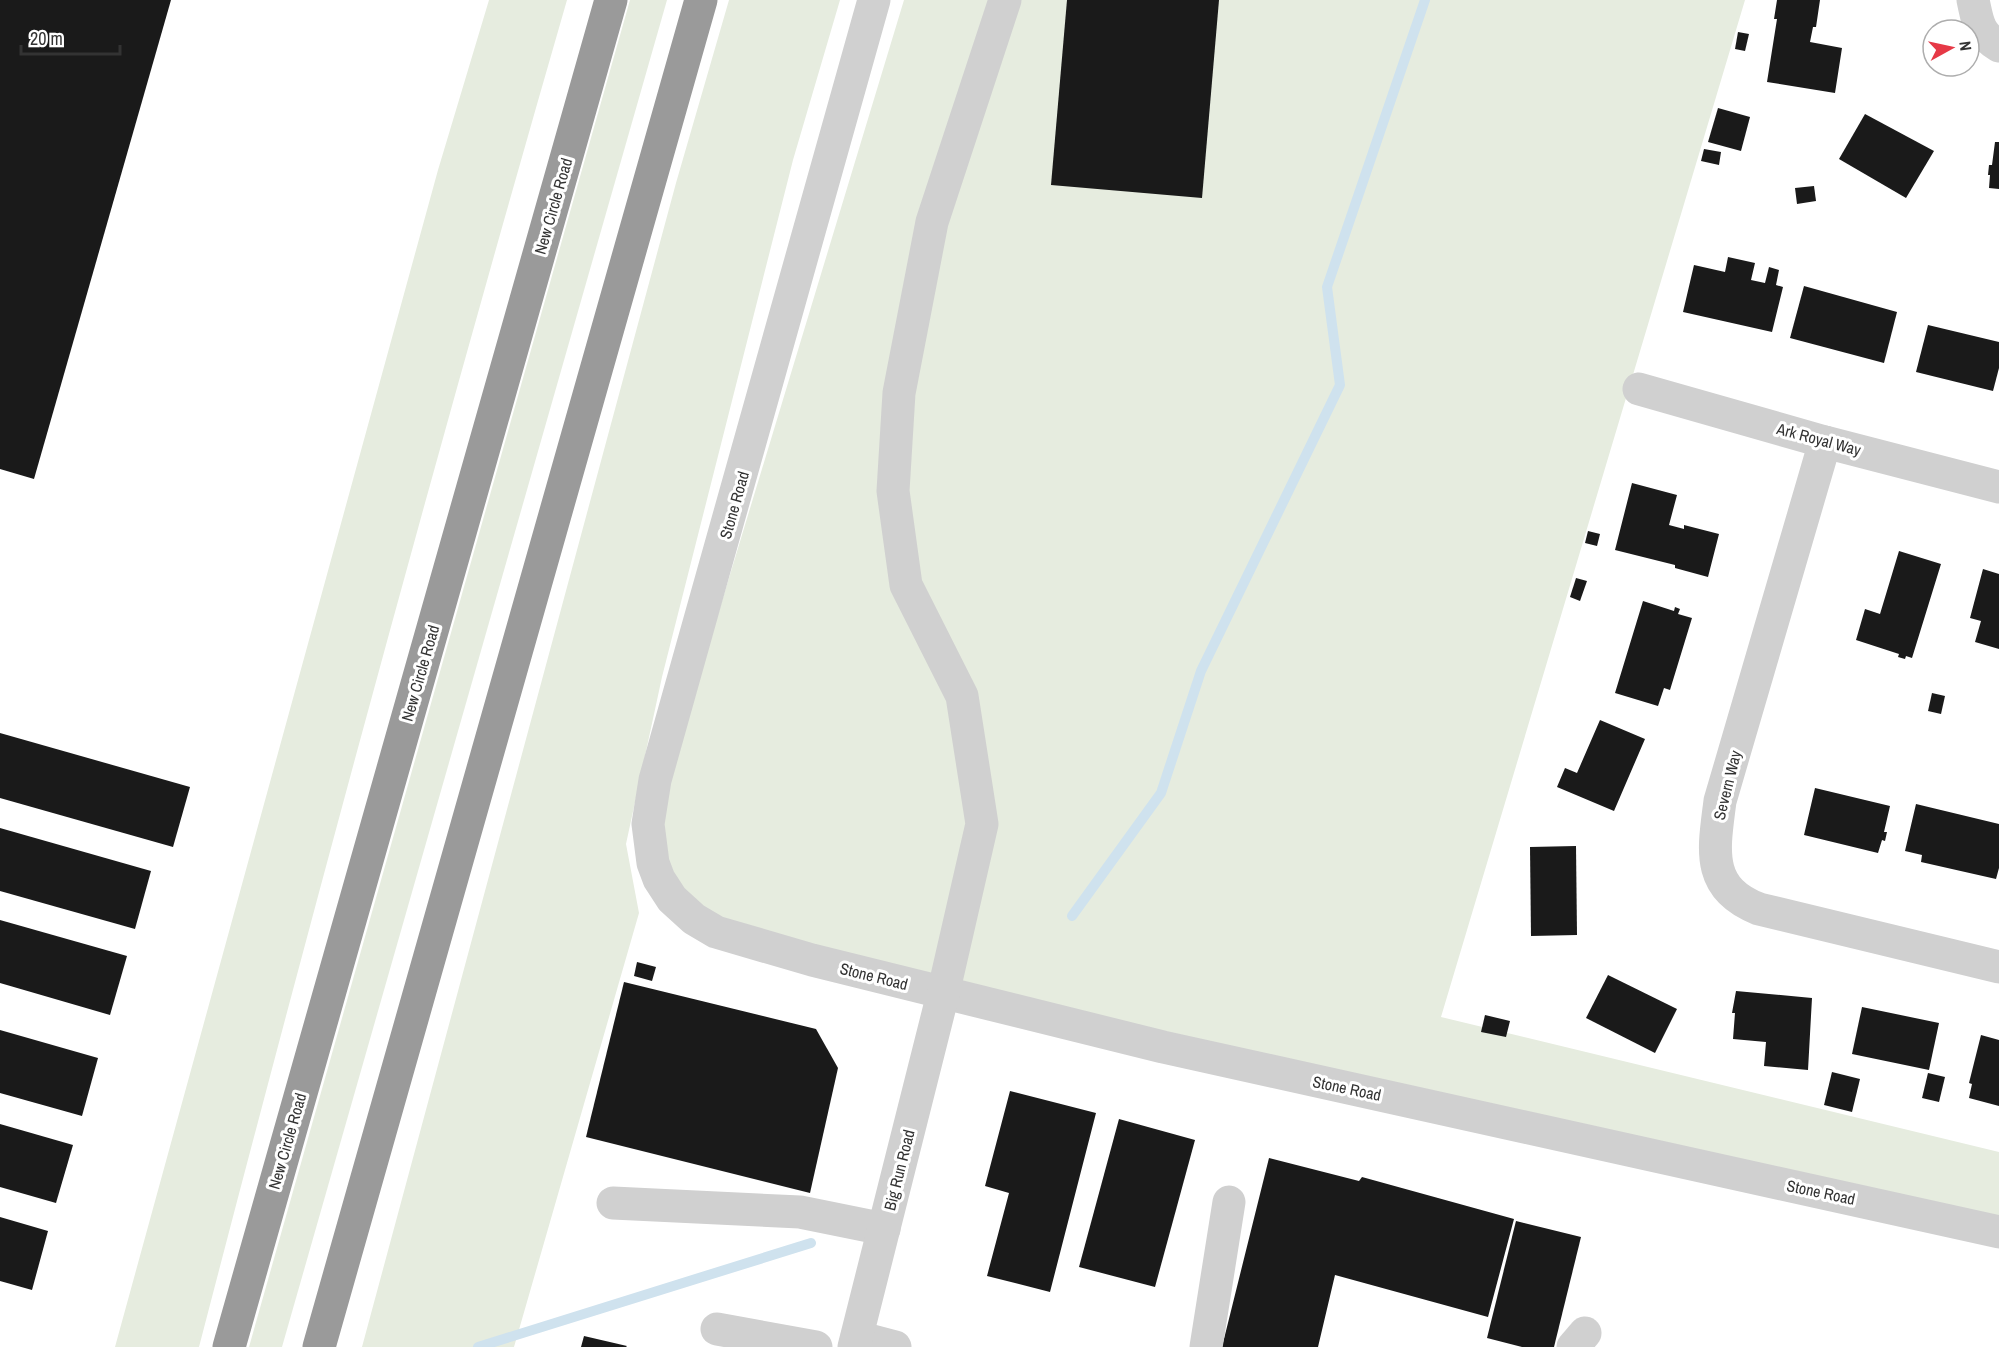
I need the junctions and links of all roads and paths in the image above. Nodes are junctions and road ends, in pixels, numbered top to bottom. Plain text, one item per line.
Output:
1 (611, 0) edge
2 (701, 0) edge
3 (874, 0) edge
4 (1005, 0) edge
5 (1973, 0) edge
6 (1999, 46) edge
7 (1639, 389) dead end
8 (1825, 442) junction
9 (1999, 487) edge
10 (1999, 967) edge
11 (943, 994) junction
12 (1229, 1202) dead end
13 (613, 1203) dead end
14 (884, 1229) junction
15 (1999, 1232) edge
16 (717, 1329) dead end
17 (856, 1342) edge
18 (229, 1347) edge
19 (320, 1347) edge
20 (816, 1347) edge
21 (895, 1347) edge
22 (1206, 1347) edge

1 - 18 highway, New Circle Road
2 - 19 highway
3 - 11 street, Stone Road
4 - 11 street, Big Run Road
5 - 6 street
7 - 8 street, Ark Royal Way
8 - 9 street, Ark Royal Way
8 - 10 street, Severn Way
11 - 14 street, Big Run Road
11 - 15 street, Stone Road
12 - 22 street
13 - 14 street
14 - 17 street, Big Run Road
16 - 20 street
17 - 21 street

